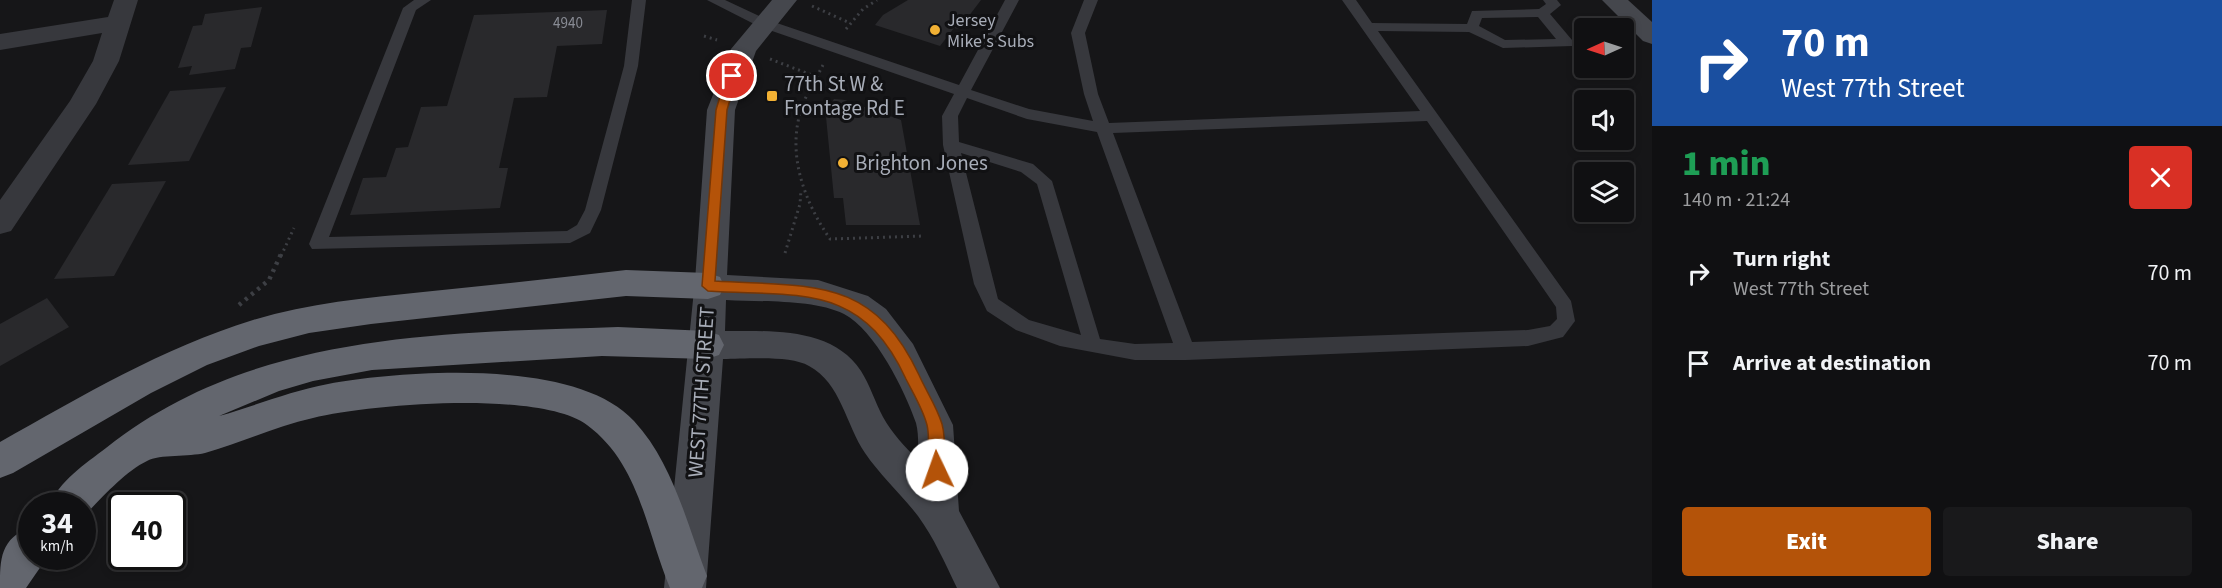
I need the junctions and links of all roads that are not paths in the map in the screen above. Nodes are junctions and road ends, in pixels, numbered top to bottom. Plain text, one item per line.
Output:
1 (424, 0) edge
2 (639, 0) edge
3 (714, 0) edge
4 (1012, 0) edge
5 (1091, 0) edge
6 (1349, 0) edge
7 (1550, 0) edge
8 (1614, 0) edge
9 (783, 8) edge
10 (123, 11) edge
11 (1542, 13) junction
12 (1368, 27) junction
13 (1472, 28) junction
14 (1652, 36) edge
15 (0, 42) edge
16 (963, 92) junction
17 (1431, 117) junction
18 (1103, 128) junction
19 (951, 146) junction
20 (0, 223) edge
21 (708, 286) junction
22 (707, 345) junction
23 (1093, 346) junction
24 (1186, 352) junction
25 (135, 445) junction
26 (0, 461) edge
27 (81, 492) edge
28 (940, 514) junction
29 (18, 564) edge
30 (685, 582) edge
31 (1, 588) edge
32 (979, 588) edge

1 - 2 lane
3 - 9 lane
4 - 16 lane
5 - 18 lane
6 - 12 lane
7 - 11 lane
8 - 14 street
9 - 16 lane
9 - 21 street, WEST 77TH STREET
10 - 15 street
10 - 20 street
11 - 13 lane
11 - 13 lane
12 - 13 lane
12 - 17 lane
16 - 18 lane
16 - 19 lane
17 - 18 lane
17 - 24 lane
18 - 24 lane
19 - 23 lane
19 - 23 lane
21 - 22 street, WEST 77TH STREET
21 - 26 highway
21 - 28 street
22 - 25 highway
22 - 28 street
22 - 30 street, WEST 77TH STREET
23 - 24 lane
25 - 27 highway
25 - 30 highway
28 - 32 street
29 - 31 highway

